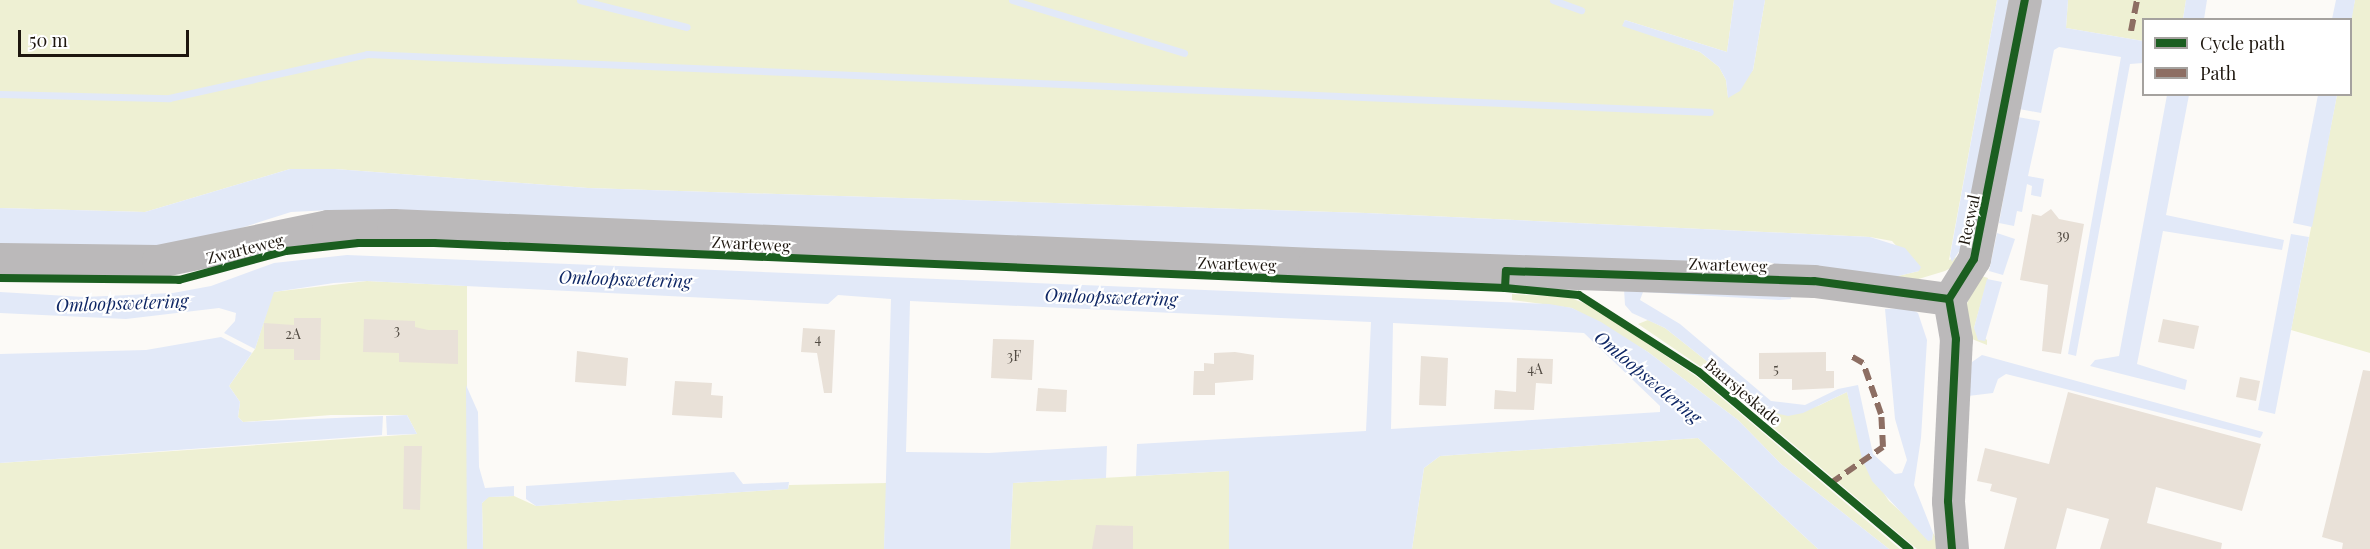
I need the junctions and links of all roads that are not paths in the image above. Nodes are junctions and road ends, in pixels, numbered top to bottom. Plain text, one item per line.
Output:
1 (2025, 0) edge
2 (0, 259) edge
3 (1949, 298) junction
4 (1952, 549) edge

1 - 3 street, Reewal
2 - 3 street, Zwarteweg
3 - 4 street

